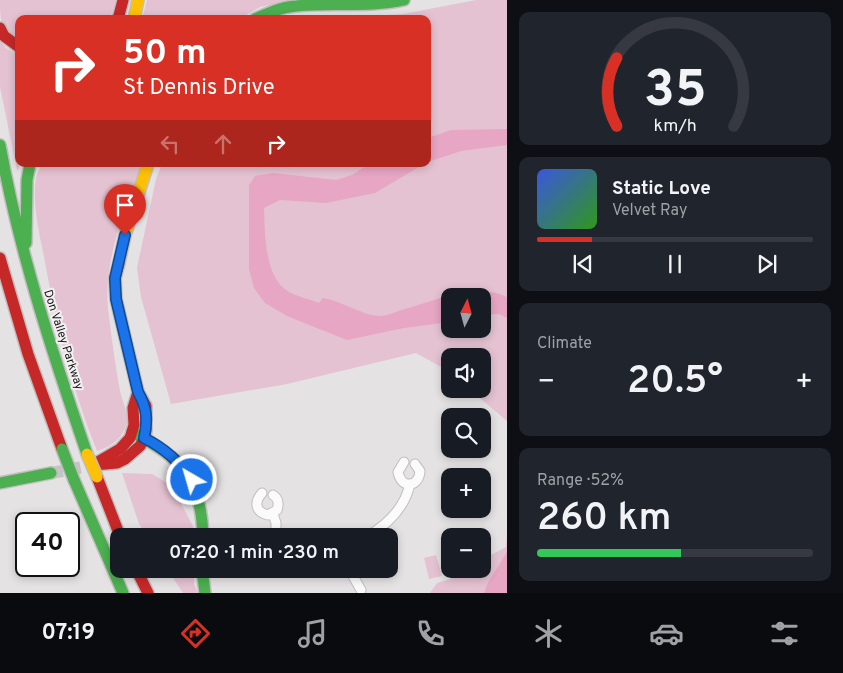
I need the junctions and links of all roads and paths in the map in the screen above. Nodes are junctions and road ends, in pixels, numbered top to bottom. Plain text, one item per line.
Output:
1 (123, 0) edge
2 (134, 0) edge
3 (138, 0) edge
4 (404, 0) edge
5 (119, 15) edge
6 (131, 15) edge
7 (135, 15) edge
8 (264, 15) edge
9 (0, 28) edge
10 (15, 44) edge
11 (0, 146) edge
12 (29, 167) edge
13 (147, 167) edge
14 (0, 258) edge
15 (25, 258) junction
16 (138, 392) junction
17 (132, 432) junction
18 (144, 438) junction
19 (404, 462) dead end
20 (415, 464) dead end
21 (51, 473) tunnel mouth
22 (0, 483) edge
23 (410, 484) junction
24 (262, 493) dead end
25 (273, 495) dead end
26 (273, 514) junction
27 (117, 528) edge
28 (203, 528) edge
29 (276, 528) edge
30 (380, 528) edge
31 (140, 578) edge
32 (203, 578) edge
33 (354, 578) edge
34 (360, 590) dead end
35 (123, 593) edge
36 (148, 593) edge
37 (204, 593) edge

1 - 5 main road
2 - 6 main road
3 - 7 main road
4 - 8 main road
9 - 10 main road
11 - 15 main road, Don Valley Parkway
12 - 15 main road
13 - 16 main road
14 - 35 main road, bridge
15 - 27 main road, Don Valley Parkway, bridge
16 - 17 main road
16 - 18 main road
17 - 18 main road
17 - 18 main road
18 - 28 main road
19 - 23 street
20 - 23 street
21 - 22 main road
23 - 30 street
24 - 26 street
25 - 26 street
26 - 29 street
31 - 36 main road
32 - 37 main road
33 - 34 street

